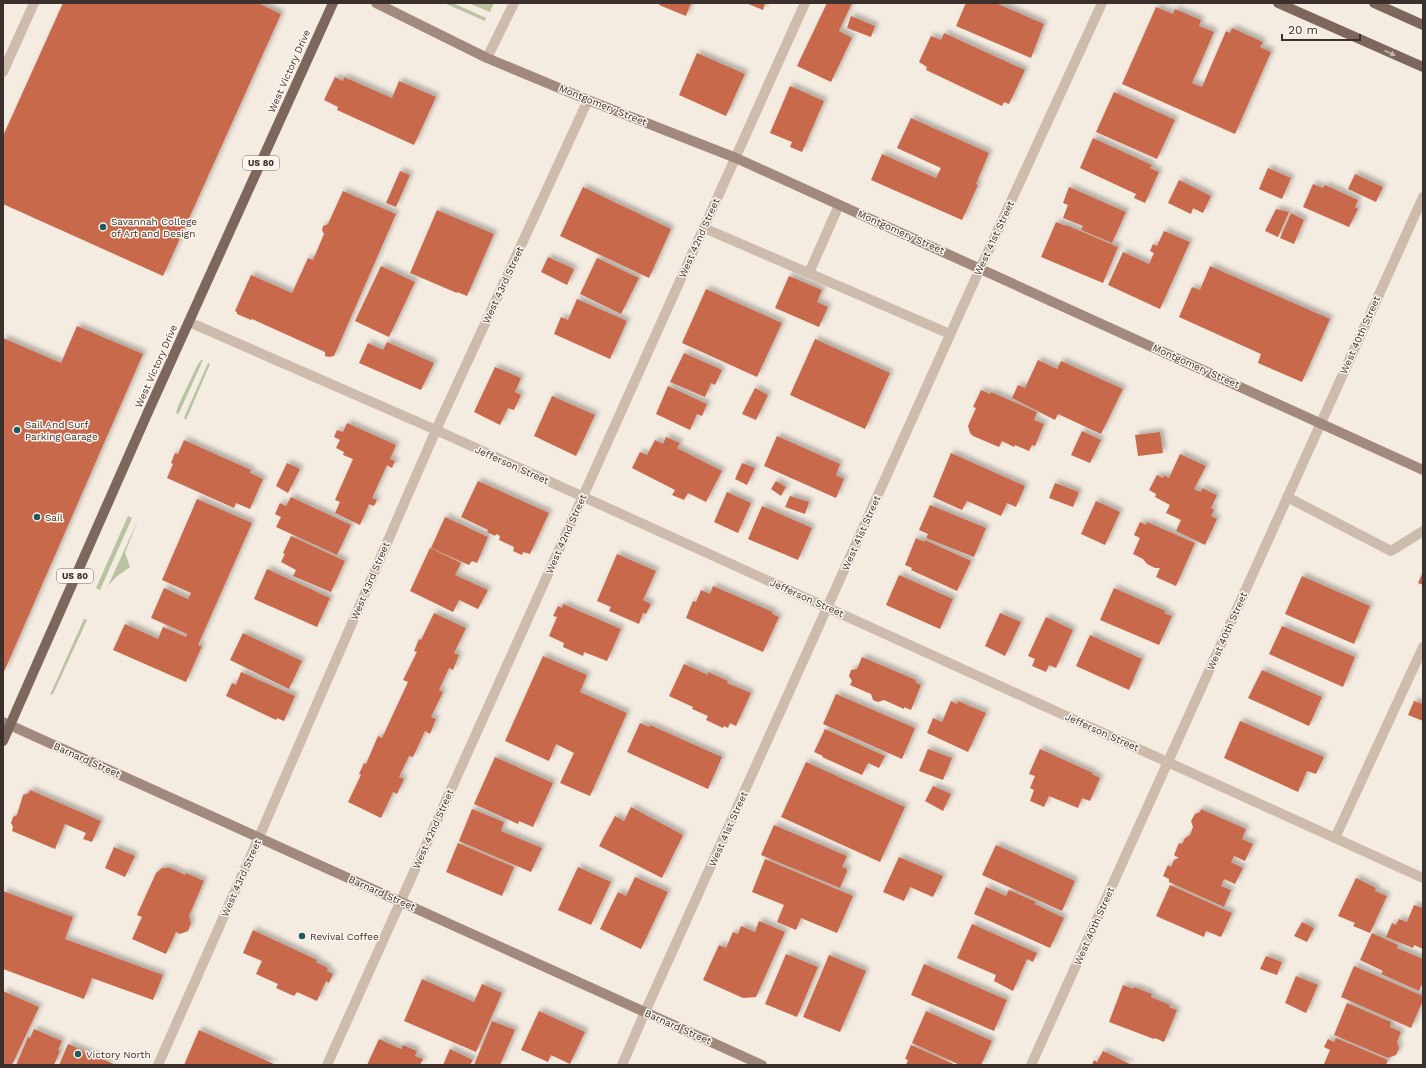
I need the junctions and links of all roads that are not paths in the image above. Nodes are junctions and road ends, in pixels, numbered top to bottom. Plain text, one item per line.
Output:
1 (34, 3) edge
2 (333, 3) edge
3 (376, 3) edge
4 (514, 3) edge
5 (805, 3) edge
6 (1102, 3) edge
7 (1278, 3) edge
8 (1374, 3) edge
9 (1423, 25) edge
10 (487, 58) junction
11 (1423, 67) edge
12 (3, 72) edge
13 (588, 100) junction
14 (736, 158) junction
15 (1423, 197) edge
16 (839, 205) junction
17 (704, 228) junction
18 (980, 268) junction
19 (809, 273) junction
20 (189, 322) junction
21 (950, 334) junction
22 (1320, 423) junction
23 (436, 430) junction
24 (1423, 470) edge
25 (583, 497) junction
26 (1287, 497) junction
27 (1423, 531) edge
28 (827, 608) junction
29 (1423, 646) edge
30 (7, 724) edge
31 (3, 741) edge
32 (1168, 762) junction
33 (259, 837) junction
34 (1335, 838) junction
35 (1423, 878) edge
36 (401, 902) junction
37 (645, 1012) junction
38 (158, 1065) edge
39 (327, 1065) edge
40 (622, 1065) edge
41 (762, 1065) edge
42 (1031, 1065) edge

1 - 12 street
2 - 20 main road, West Victory Drive / US 80
3 - 10 main road, Montgomery Street
4 - 10 street
5 - 14 street, West 42nd Street
6 - 18 street, West 41st Street
7 -> 11 main road
8 - 9 main road
10 - 13 main road, Montgomery Street
13 - 14 main road, Montgomery Street
13 - 23 street, West 43rd Street
14 - 16 main road, Montgomery Street
14 - 17 street, West 42nd Street
15 - 22 street, West 40th Street
16 - 18 main road, Montgomery Street
16 - 19 street
17 - 19 street
17 - 25 street, West 42nd Street
18 - 21 street, West 41st Street
18 - 22 main road, Montgomery Street
19 - 21 street
20 - 23 street, Jefferson Street
20 - 30 main road, West Victory Drive / US 80
21 - 28 street, West 41st Street
22 - 24 main road, Montgomery Street
22 - 26 street, West 40th Street
23 - 25 street, Jefferson Street
23 - 33 street, West 43rd Street
25 - 28 street, Jefferson Street
25 - 36 street, West 42nd Street
26 - 27 street
26 - 32 street, West 40th Street
28 - 32 street, Jefferson Street
28 - 37 street, West 41st Street
29 - 34 street
30 - 31 main road, West Victory Drive / US 80
30 - 33 main road, Barnard Street
32 - 34 street, Jefferson Street
32 - 42 street, West 40th Street
33 - 36 main road, Barnard Street
33 - 38 street, West 43rd Street
34 - 35 street, Jefferson Street
36 - 37 main road, Barnard Street
36 - 39 street, West 42nd Street
37 - 40 street, West 41st Street
37 - 41 main road, Barnard Street

